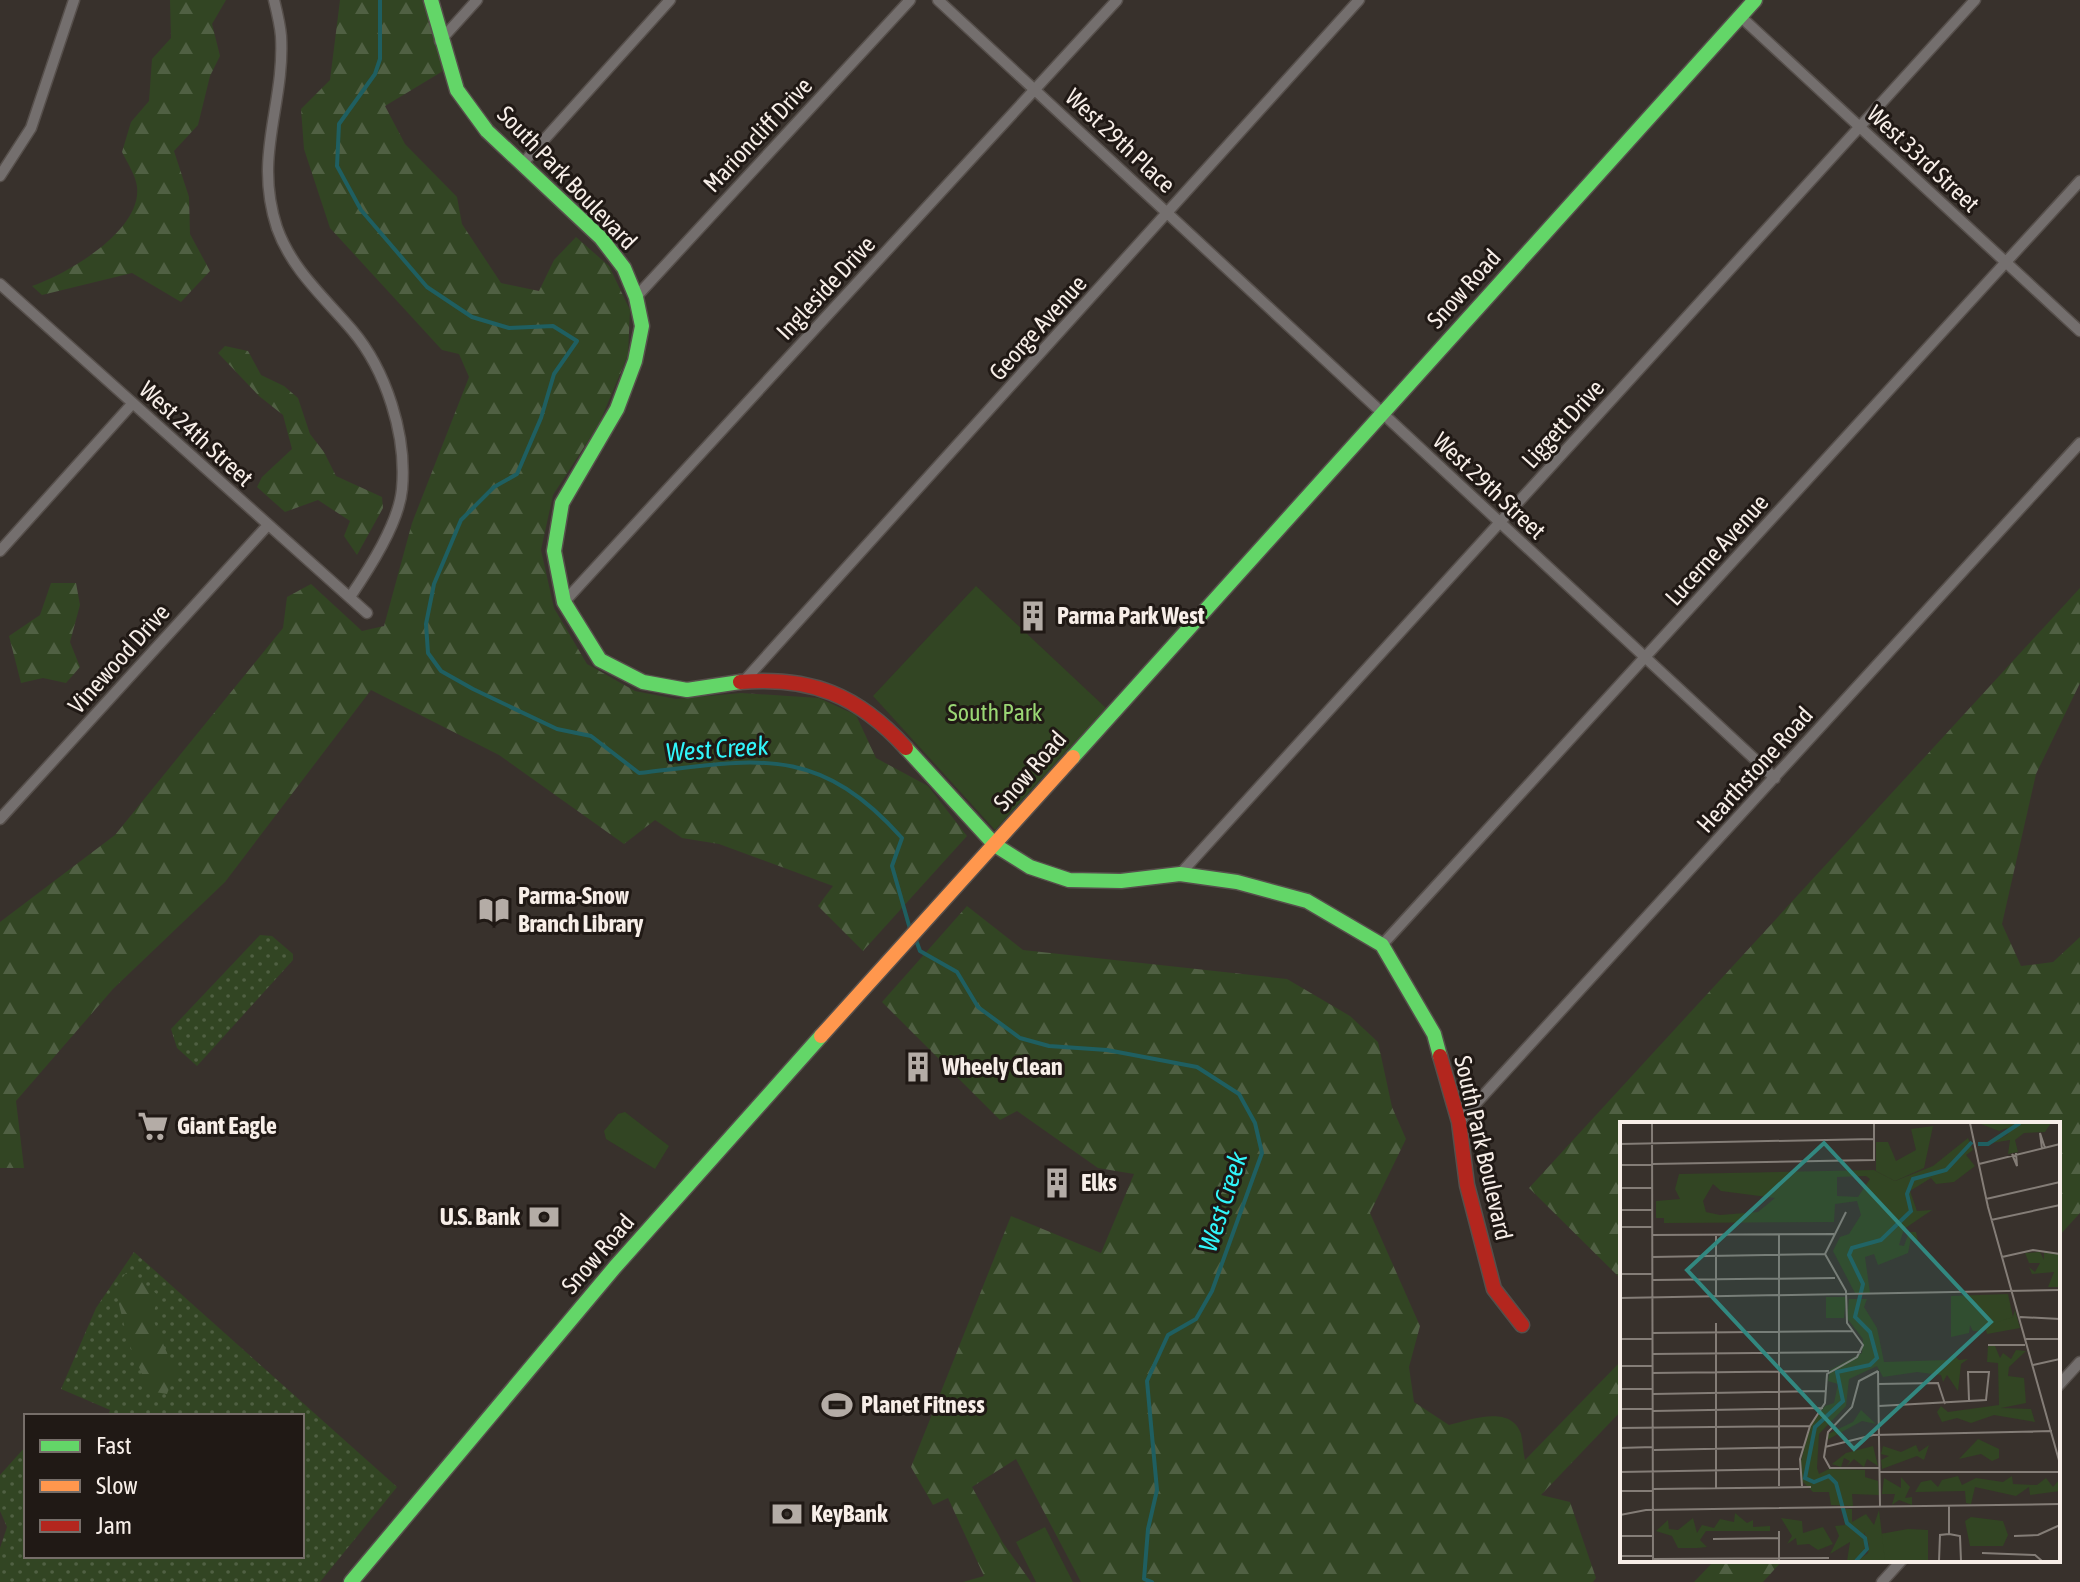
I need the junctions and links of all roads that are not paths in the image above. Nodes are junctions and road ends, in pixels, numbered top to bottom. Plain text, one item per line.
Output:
1 (74, 0) edge
2 (274, 0) edge
3 (431, 0) edge
4 (477, 0) edge
5 (670, 0) edge
6 (910, 0) edge
7 (938, 0) edge
8 (1117, 0) edge
9 (1359, 0) edge
10 (1755, 0) edge
11 (1975, 0) edge
12 (1740, 16) junction
13 (440, 41) junction
14 (1036, 90) junction
15 (1859, 126) junction
16 (524, 162) junction
17 (0, 176) edge
18 (2080, 181) edge
19 (1168, 213) junction
20 (1177, 222) joint
21 (2006, 263) junction
22 (0, 284) edge
23 (636, 297) junction
24 (2080, 331) edge
25 (132, 404) junction
26 (1381, 413) junction
27 (2080, 443) edge
28 (1500, 524) junction
29 (268, 525) junction
30 (0, 551) edge
31 (350, 597) junction
32 (564, 602) junction
33 (367, 613) dead end
34 (1645, 658) junction
35 (744, 681) junction
36 (1775, 778) junction
37 (0, 819) edge
38 (995, 845) junction
39 (1180, 874) junction
40 (1382, 945) junction
41 (1459, 1122) junction
42 (1522, 1325) dead end
43 (2080, 1362) edge
44 (2060, 1384) edge
45 (1900, 1562) edge
46 (351, 1582) edge
47 (1882, 1582) edge

1 - 17 street
2 - 31 street
3 - 13 main road, South Park Boulevard
4 - 13 street
5 - 16 street
6 - 23 street, Marioncliff Drive
7 - 14 street
8 - 14 street, Ingleside Drive
9 - 19 street, George Avenue
10 - 12 main road, Snow Road
11 - 15 street, Liggett Drive
12 - 15 street, West 33rd Street
12 - 26 main road, Snow Road
13 - 16 main road, South Park Boulevard
14 - 19 street, West 29th Place
14 - 32 street, Ingleside Drive
15 - 21 street, West 33rd Street
15 - 28 street, Liggett Drive
16 - 23 main road, South Park Boulevard
18 - 21 street, Lucerne Avenue
19 - 20 street, West 29th Place
19 - 35 street, George Avenue
20 - 26 street, West 29th Street
21 - 24 street, West 33rd Street
21 - 34 street, Lucerne Avenue
22 - 25 street, West 24th Street
23 - 32 main road, South Park Boulevard
25 - 29 street, West 24th Street
25 - 30 street
26 - 28 street, West 29th Street
26 - 38 main road, Snow Road
27 - 36 street, Hearthstone Road
28 - 34 street, West 29th Street
28 - 39 street, Liggett Drive
29 - 31 street, West 24th Street
29 - 37 street, Vinewood Drive
31 - 33 street, West 24th Street
32 - 35 main road, South Park Boulevard
34 - 36 street, West 29th Street
34 - 40 street, Lucerne Avenue
35 - 38 main road, South Park Boulevard
36 - 41 street, Hearthstone Road
38 - 39 main road, South Park Boulevard
38 - 46 main road, Snow Road
39 - 40 main road, South Park Boulevard
40 - 41 main road, South Park Boulevard
41 - 42 main road, South Park Boulevard
43 - 44 street
45 - 47 street

